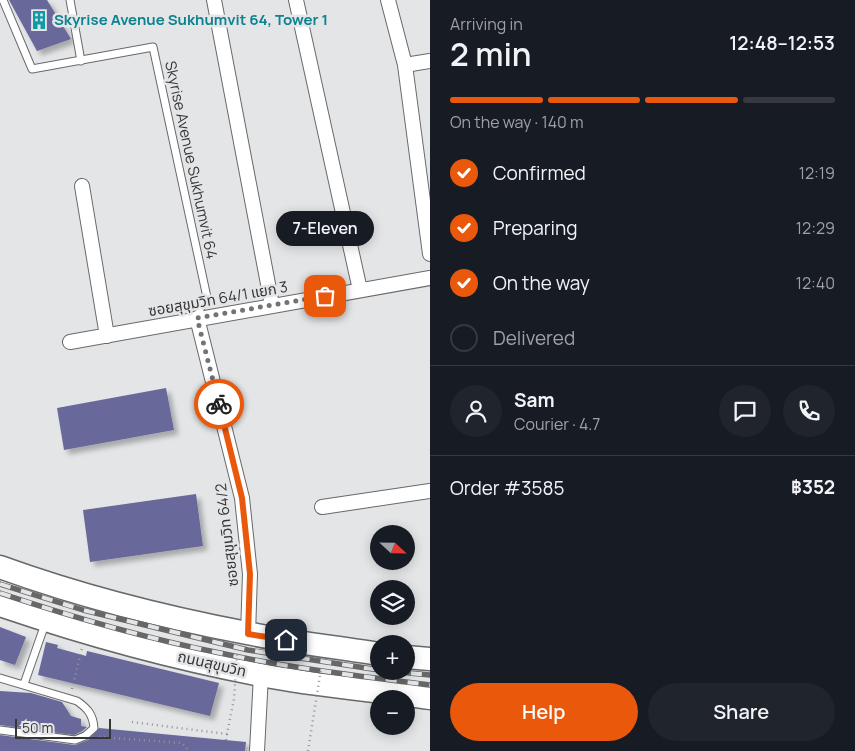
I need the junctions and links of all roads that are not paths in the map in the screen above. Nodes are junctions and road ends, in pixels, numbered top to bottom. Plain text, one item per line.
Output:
1 (3, 0) edge
2 (70, 0) edge
3 (214, 0) edge
4 (296, 0) edge
5 (388, 0) edge
6 (81, 61) junction
7 (430, 61) edge
8 (405, 65) junction
9 (82, 186) dead end
10 (430, 254) edge
11 (430, 278) edge
12 (360, 290) junction
13 (272, 305) junction
14 (197, 318) junction
15 (107, 336) junction
16 (70, 342) dead end
17 (430, 491) edge
18 (322, 506) dead end
19 (0, 567) edge
20 (0, 605) edge
21 (46, 621) junction
22 (248, 634) junction
23 (370, 653) edge
24 (415, 658) edge
25 (430, 659) edge
26 (261, 675) junction
27 (0, 678) edge
28 (24, 684) junction
29 (430, 698) edge
30 (0, 730) edge
31 (257, 751) edge

1 - 6 lane
2 - 6 lane
3 - 13 street
4 - 12 street
5 - 8 street
6 - 14 lane, Skyrise Avenue Sukhumvit 64
7 - 8 street
8 - 10 street
9 - 15 street
11 - 12 street, ซอยสุขุมวิท 64/1 แยก 3
12 - 13 street, ซอยสุขุมวิท 64/1 แยก 3
13 - 14 street, ซอยสุขุมวิท 64/1 แยก 3
14 - 15 street, ซอยสุขุมวิท 64/1 แยก 3
14 - 22 street, ซอยสุขุมวิท 64/2
15 - 16 street, ซอยสุขุมวิท 64/1 แยก 3
17 - 18 street
19 - 22 main road
20 - 21 main road, ถนนสุขุมวิท
21 - 26 main road, ถนนสุขุมวิท
21 - 28 lane
22 - 23 main road
24 - 25 main road
26 - 29 main road, ถนนสุขุมวิท
26 - 31 street
27 - 28 lane
28 - 30 lane

